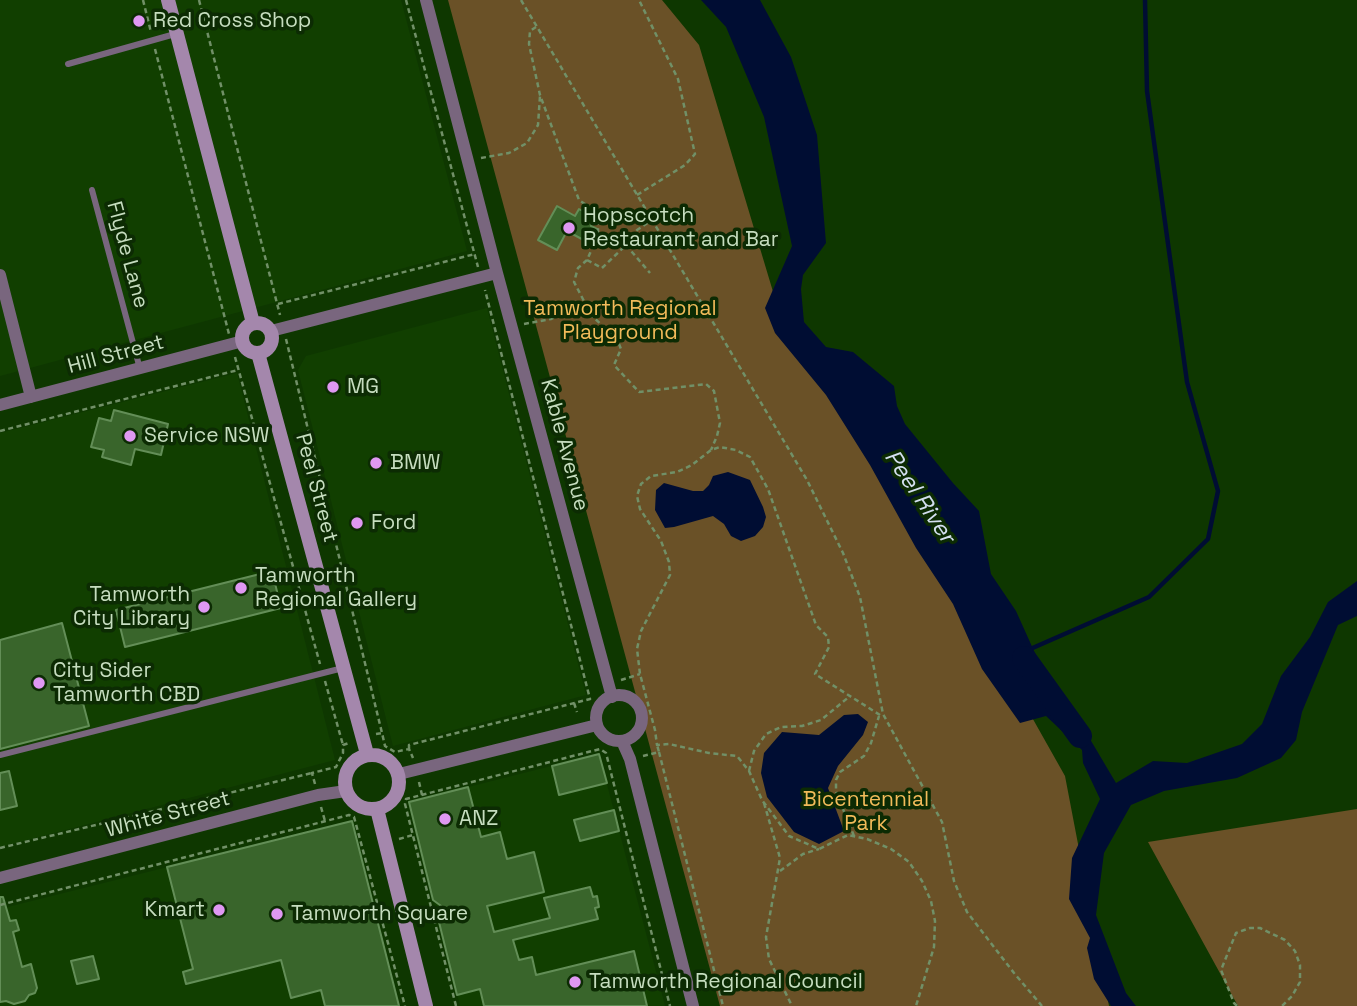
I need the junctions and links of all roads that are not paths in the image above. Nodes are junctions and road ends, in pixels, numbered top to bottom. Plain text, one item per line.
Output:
1 (168, 0) edge
2 (426, 0) edge
3 (177, 34) junction
4 (68, 64) dead end
5 (92, 190) dead end
6 (497, 273) junction
7 (0, 275) edge
8 (253, 323) junction
9 (277, 329) junction
10 (237, 343) junction
11 (258, 354) junction
12 (140, 369) junction
13 (31, 397) junction
14 (0, 405) edge
15 (343, 668) junction
16 (612, 697) junction
17 (597, 725) junction
18 (622, 741) junction
19 (367, 754) junction
20 (0, 755) edge
21 (399, 774) junction
22 (346, 791) junction
23 (377, 809) junction
24 (0, 878) edge
25 (426, 1006) edge
26 (694, 1006) edge

1 - 3 main road
2 - 6 street, Kable Avenue
3 - 4 lane
3 - 8 main road
5 - 12 lane, Flyde Lane
6 - 9 street
6 - 16 street, Kable Avenue
7 - 13 street
8 - 9 main road
8 - 10 main road
9 - 11 main road
10 - 11 main road
10 - 12 street, Hill Street
11 - 15 main road, Peel Street
12 - 13 street, Hill Street
13 - 14 street, Hill Street
15 - 19 main road, Peel Street
15 - 20 lane
16 - 17 street
16 - 18 street
17 - 18 street
17 - 21 street
18 - 26 street
19 - 21 main road
19 - 22 main road
21 - 23 main road
22 - 23 main road
22 - 24 street, White Street
23 - 25 main road

